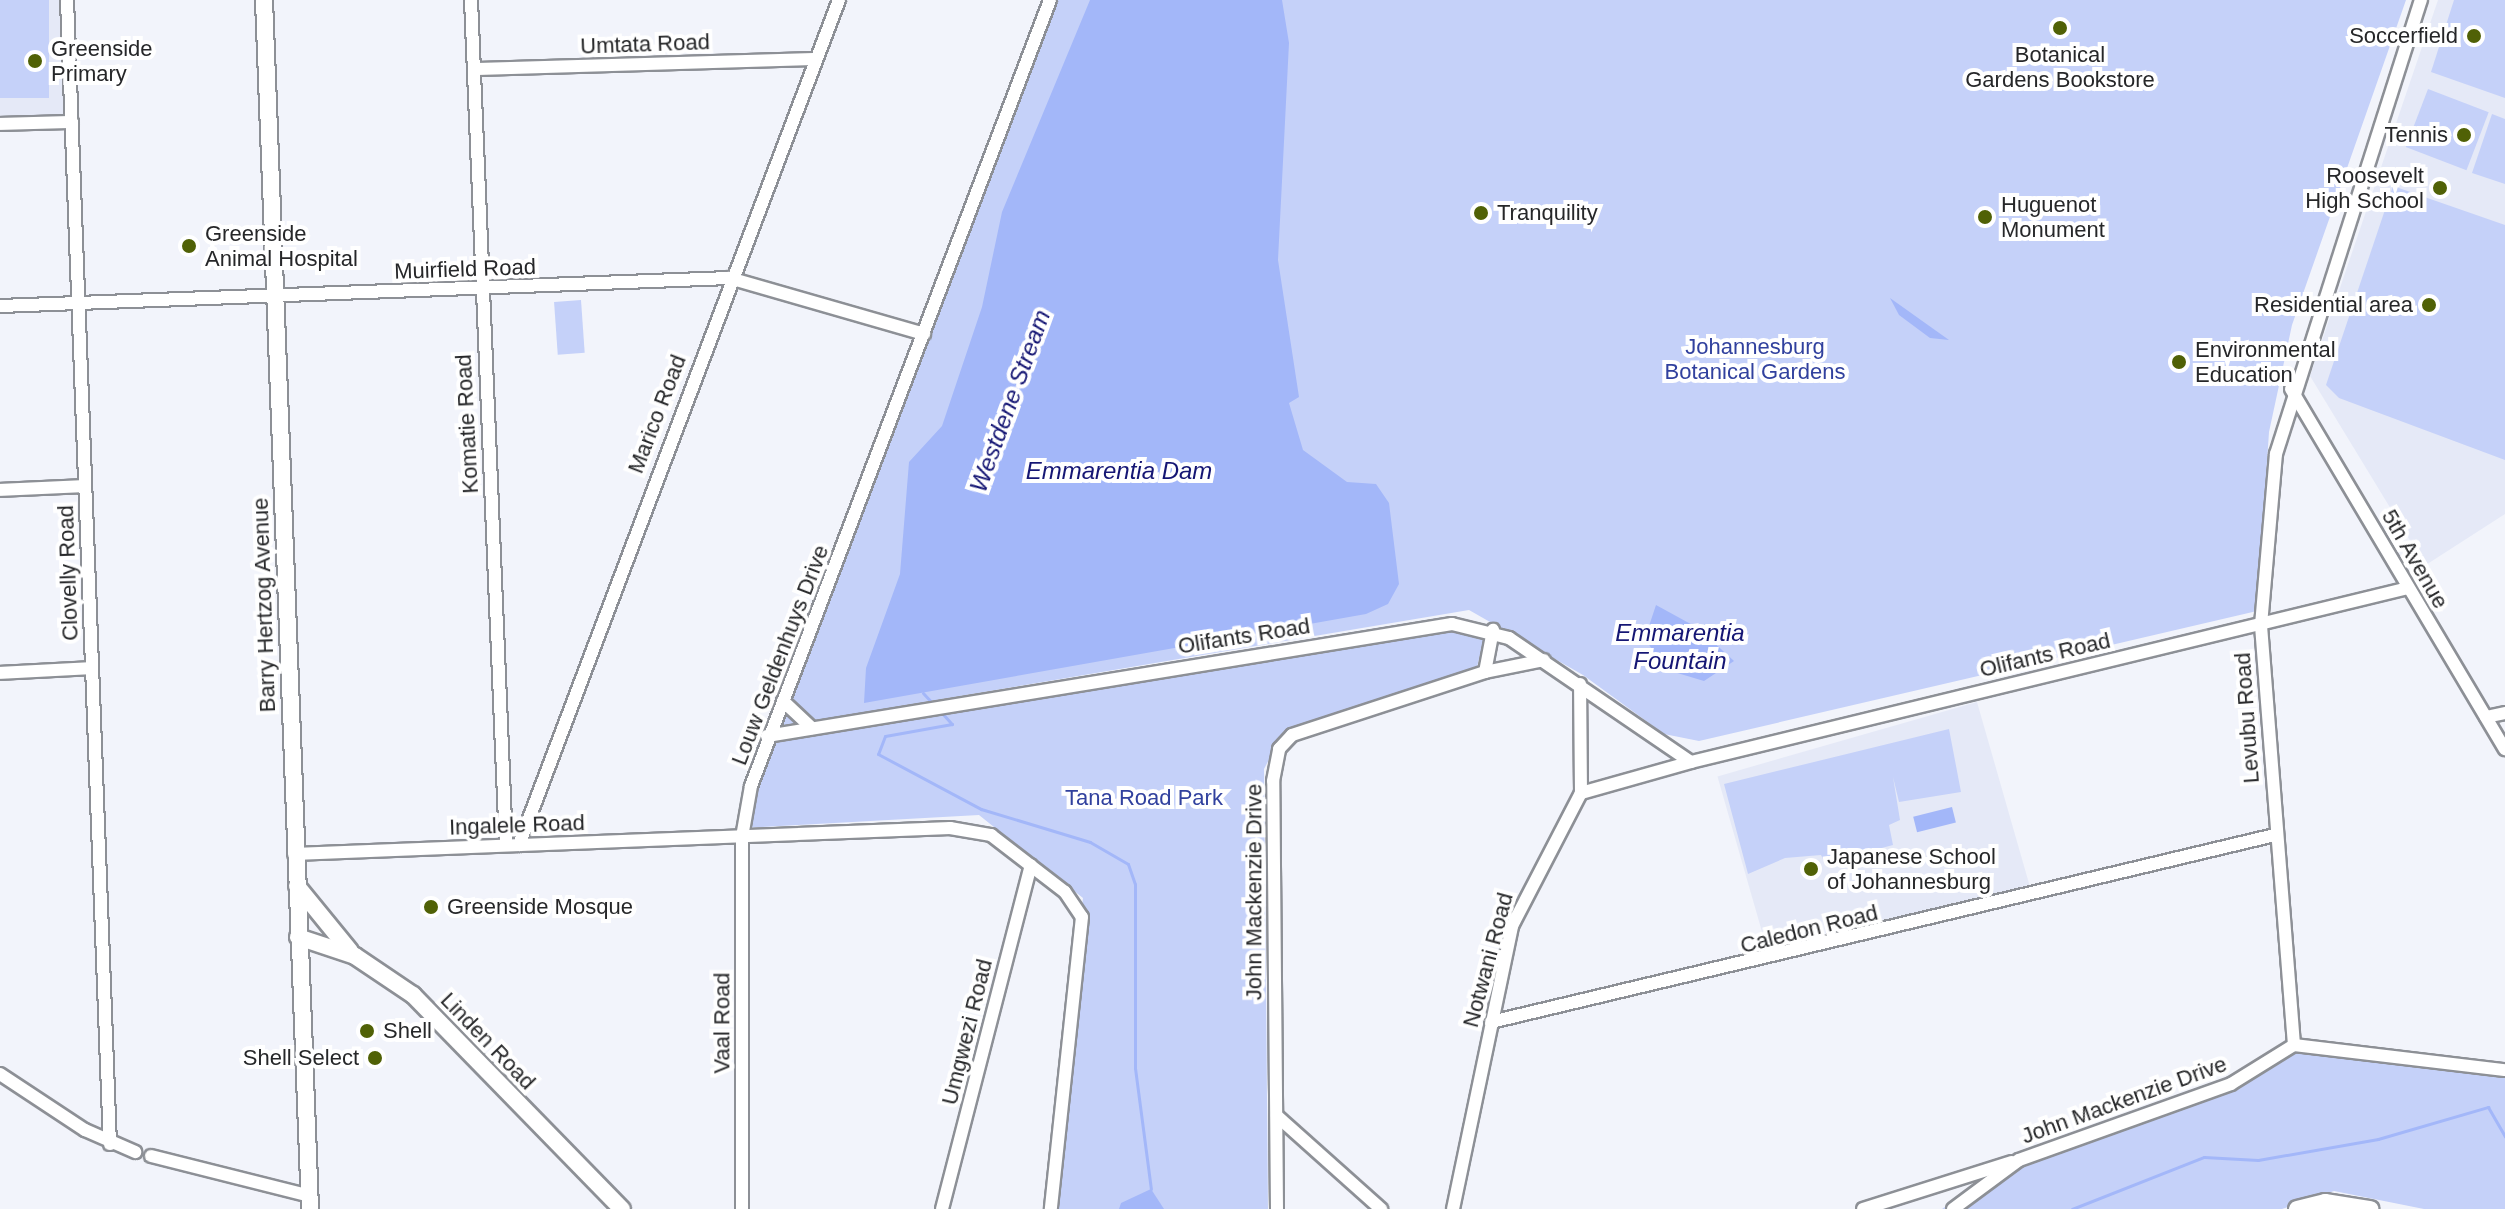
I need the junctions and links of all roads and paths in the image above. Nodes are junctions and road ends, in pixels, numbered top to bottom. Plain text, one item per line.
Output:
1 (67, 0) edge
2 (264, 0) edge
3 (471, 0) edge
4 (839, 0) edge
5 (1050, 0) edge
6 (2421, 0) edge
7 (816, 59) junction
8 (475, 69) junction
9 (72, 122) junction
10 (0, 124) edge
11 (729, 278) junction
12 (481, 288) junction
13 (275, 296) junction
14 (78, 303) junction
15 (0, 306) edge
16 (924, 334) junction
17 (2291, 389) junction
18 (85, 486) junction
19 (0, 490) edge
20 (2408, 588) junction
21 (2261, 625) junction
22 (1493, 630) junction
23 (1544, 660) junction
24 (92, 668) junction
25 (1485, 672) junction
26 (0, 673) edge
27 (1580, 684) junction
28 (783, 701) junction
29 (2505, 713) edge
30 (2486, 717) junction
31 (812, 728) junction
32 (767, 736) junction
33 (2505, 749) edge
34 (1691, 762) junction
35 (1581, 793) junction
36 (2275, 835) junction
37 (742, 837) junction
38 (512, 845) junction
39 (294, 854) junction
40 (1031, 865) junction
41 (296, 885) junction
42 (298, 937) junction
43 (355, 956) junction
44 (1491, 1022) junction
45 (2294, 1045) junction
46 (2505, 1070) edge
47 (0, 1074) edge
48 (1277, 1116) junction
49 (110, 1144) junction
50 (135, 1152) dead end
51 (151, 1156) dead end
52 (2019, 1160) junction
53 (1908, 1194) junction
54 (310, 1203) edge
55 (622, 1209) edge
56 (742, 1209) edge
57 (942, 1209) edge
58 (1051, 1209) edge
59 (1277, 1209) edge
60 (1381, 1209) edge
61 (1453, 1209) edge
62 (1863, 1209) edge
63 (1914, 1209) edge
64 (1953, 1209) edge
65 (2297, 1209) edge
66 (2370, 1209) edge

1 - 9 street, Clovelly Road
2 - 13 main road, Barry Hertzog Avenue
3 - 8 street, Komatie Road
4 - 7 street, Marico Road
5 - 16 street, Louw Geldenhuys Drive
6 - 17 street, Levubu Road
7 - 8 street, Umtata Road
7 - 11 street, Marico Road
8 - 12 street, Komatie Road
9 - 10 street
9 - 14 street, Clovelly Road
11 - 12 street, Muirfield Road
11 - 16 street, Muirfield Road
11 - 38 street, Marico Road
12 - 13 street, Muirfield Road
12 - 38 street, Komatie Road
13 - 14 street, Muirfield Road
13 - 39 main road, Barry Hertzog Avenue
14 - 15 street, Muirfield Road
14 - 18 street, Clovelly Road
16 - 28 street, Louw Geldenhuys Drive
17 - 20 street, 5th Avenue
17 - 21 street, Levubu Road
18 - 19 street
18 - 24 street, Clovelly Road
20 - 21 street, Olifants Road
20 - 30 street, 5th Avenue
21 - 34 street, Olifants Road
21 - 36 street, Levubu Road
22 - 23 street, Olifants Road
22 - 25 street
22 - 31 street, Olifants Road
23 - 25 street, John Mackenzie Drive
23 - 27 street, Olifants Road
24 - 26 street
24 - 49 street, Clovelly Road
25 - 48 street, John Mackenzie Drive
27 - 34 street, Olifants Road
27 - 35 street, Notwani Road
28 - 31 street
28 - 32 street, Louw Geldenhuys Drive
29 - 30 street
30 - 33 street, 5th Avenue
31 - 32 street, Olifants Road
32 - 37 street, Louw Geldenhuys Drive
34 - 35 street, Olifants Road
35 - 44 street, Notwani Road
36 - 44 street, Caledon Road
36 - 45 street, Levubu Road
37 - 38 street, Ingalele Road
37 - 40 street
37 - 56 street, Vaal Road
38 - 39 street, Ingalele Road
39 - 41 main road, Barry Hertzog Avenue
40 - 57 street, Umgwezi Road
40 - 58 street
41 - 42 main road, Barry Hertzog Avenue
41 - 43 main road
42 - 43 main road, Linden Road
42 - 54 main road, Barry Hertzog Avenue
43 - 55 main road, Linden Road
44 - 61 street, Notwani Road
45 - 46 street
45 - 52 street, John Mackenzie Drive
47 - 49 street
48 - 59 street, John Mackenzie Drive
48 - 60 street
49 - 50 street
51 - 54 street
52 - 53 street
52 - 64 street, John Mackenzie Drive
53 - 62 street
53 - 63 street
65 - 66 main road

